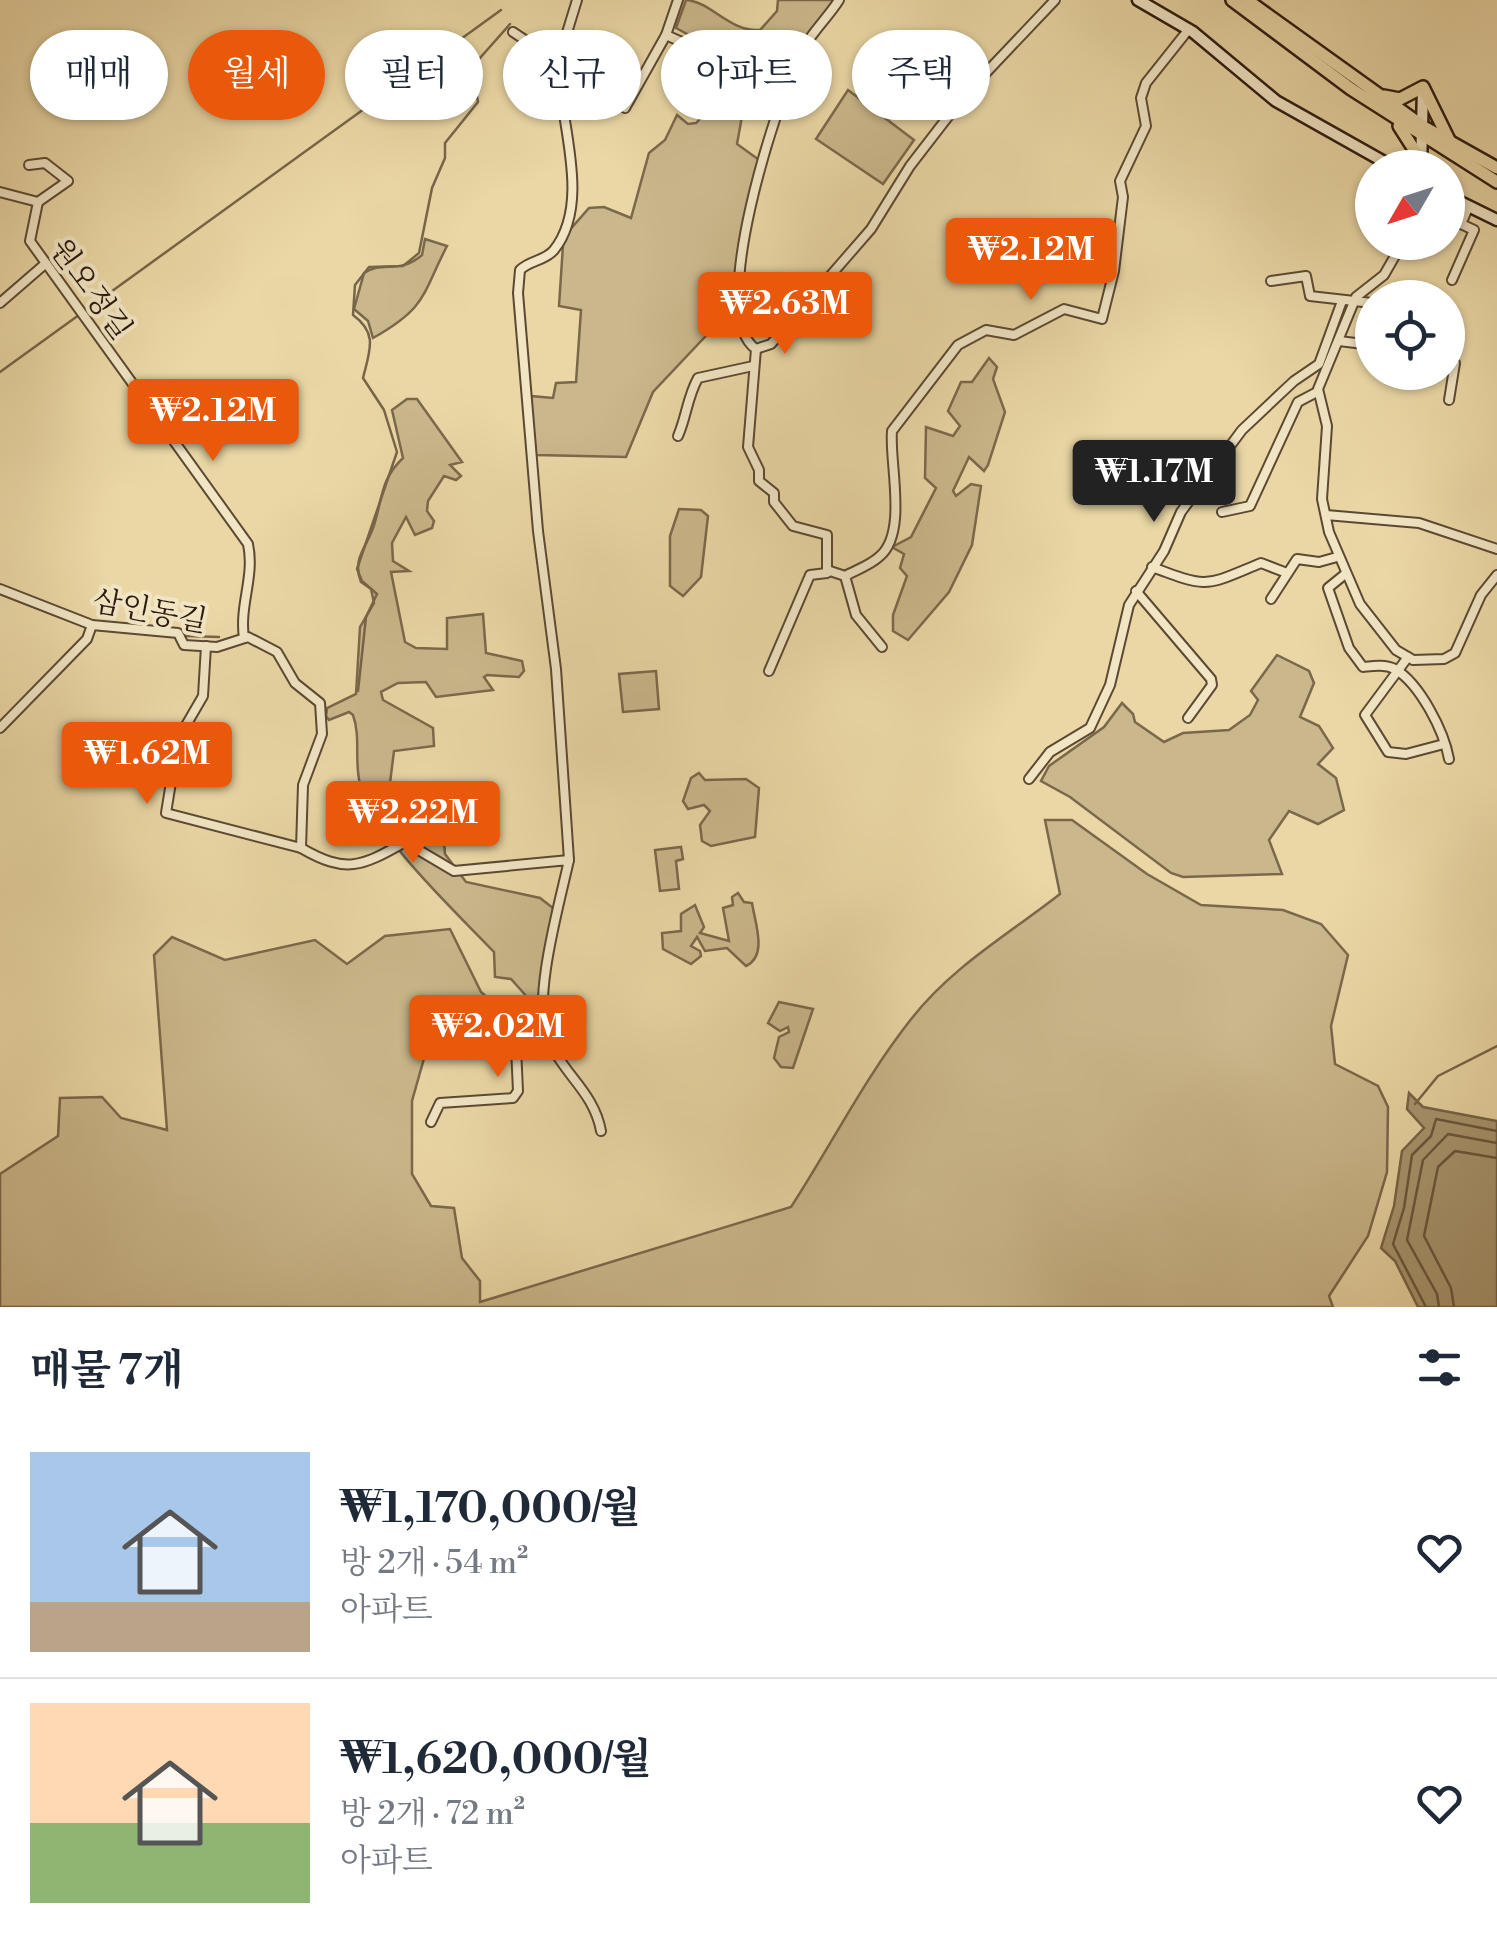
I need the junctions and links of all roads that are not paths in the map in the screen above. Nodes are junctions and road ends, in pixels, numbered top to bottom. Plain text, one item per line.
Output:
1 (577, 0) edge
2 (678, 0) edge
3 (839, 0) edge
4 (1056, 0) edge
5 (1138, 0) edge
6 (1232, 0) edge
7 (1248, 0) edge
8 (1189, 29) junction
9 (568, 30) edge
10 (668, 30) edge
11 (818, 30) edge
12 (661, 44) edge
13 (641, 81) edge
14 (1423, 87) junction
15 (1378, 94) junction
16 (1394, 118) junction
17 (566, 120) edge
18 (779, 120) edge
19 (1423, 132) junction
20 (1451, 143) junction
21 (1364, 150) edge
22 (1413, 150) edge
23 (1422, 150) edge
24 (1446, 150) edge
25 (1465, 164) edge
26 (29, 165) dead end
27 (1497, 168) edge
28 (1497, 182) edge
29 (0, 192) edge
30 (38, 202) junction
31 (1465, 204) edge
32 (1468, 206) junction
33 (1497, 220) edge
34 (45, 264) junction
35 (1452, 280) dead end
36 (1272, 281) dead end
37 (1342, 301) junction
38 (1355, 301) joint
39 (0, 303) edge
40 (1339, 342) junction
41 (1355, 343) edge
42 (756, 349) junction
43 (753, 366) junction
44 (1451, 390) edge
45 (1317, 392) junction
46 (1450, 400) dead end
47 (678, 436) dead end
48 (1222, 512) dead end
49 (1326, 515) junction
50 (1497, 550) edge
51 (1338, 556) junction
52 (1152, 568) junction
53 (827, 570) junction
54 (1287, 574) junction
55 (1344, 575) junction
56 (1497, 575) edge
57 (845, 576) junction
58 (0, 589) edge
59 (1136, 591) junction
60 (1272, 599) dead end
61 (92, 625) junction
62 (244, 638) junction
63 (206, 646) junction
64 (882, 647) dead end
65 (1408, 658) junction
66 (769, 670) dead end
67 (1400, 674) junction
68 (1188, 718) dead end
69 (0, 728) edge
70 (1444, 744) junction
71 (1449, 758) dead end
72 (1030, 779) dead end
73 (301, 848) junction
74 (569, 860) junction
75 (540, 1011) junction
76 (431, 1122) dead end
77 (601, 1131) dead end

1 - 9 street
2 - 10 street
3 - 11 street
4 - 42 street
5 - 8 street
6 - 16 main road
7 - 15 main road
8 - 21 street
8 - 57 street
12 - 13 street
14 - 15 main road
14 - 19 street
14 - 20 main road
15 - 19 main road
16 - 19 main road
16 - 22 main road
17 - 74 street
18 - 42 street
19 - 20 main road
19 - 23 street
19 - 24 main road
20 - 27 main road
25 - 28 main road
26 - 30 street
29 - 30 street, 원오정길
30 - 34 street, 원오정길
31 - 32 street
32 - 33 street
32 - 35 street
34 - 39 street
34 - 62 street, 원오정길
36 - 37 street
37 - 38 street
37 - 52 street
38 - 40 street
40 - 41 street
40 - 45 street
42 - 43 street
43 - 47 street
43 - 53 street
44 - 46 street
45 - 48 street
45 - 49 street
49 - 50 street
49 - 51 street
51 - 54 street
51 - 55 street
52 - 54 street
52 - 59 street
53 - 57 street
53 - 66 street
54 - 60 street
55 - 65 street
55 - 67 street
56 - 65 street
57 - 64 street
58 - 61 street, 삼인동길
59 - 68 street
59 - 72 street
61 - 63 street, 삼인동길
61 - 69 street
62 - 63 street, 삼인동길
62 - 73 street, 삼인동길
63 - 73 street
65 - 67 street
67 - 70 street
67 - 70 street
70 - 71 street
73 - 74 street
74 - 75 street
75 - 76 street
75 - 77 street

